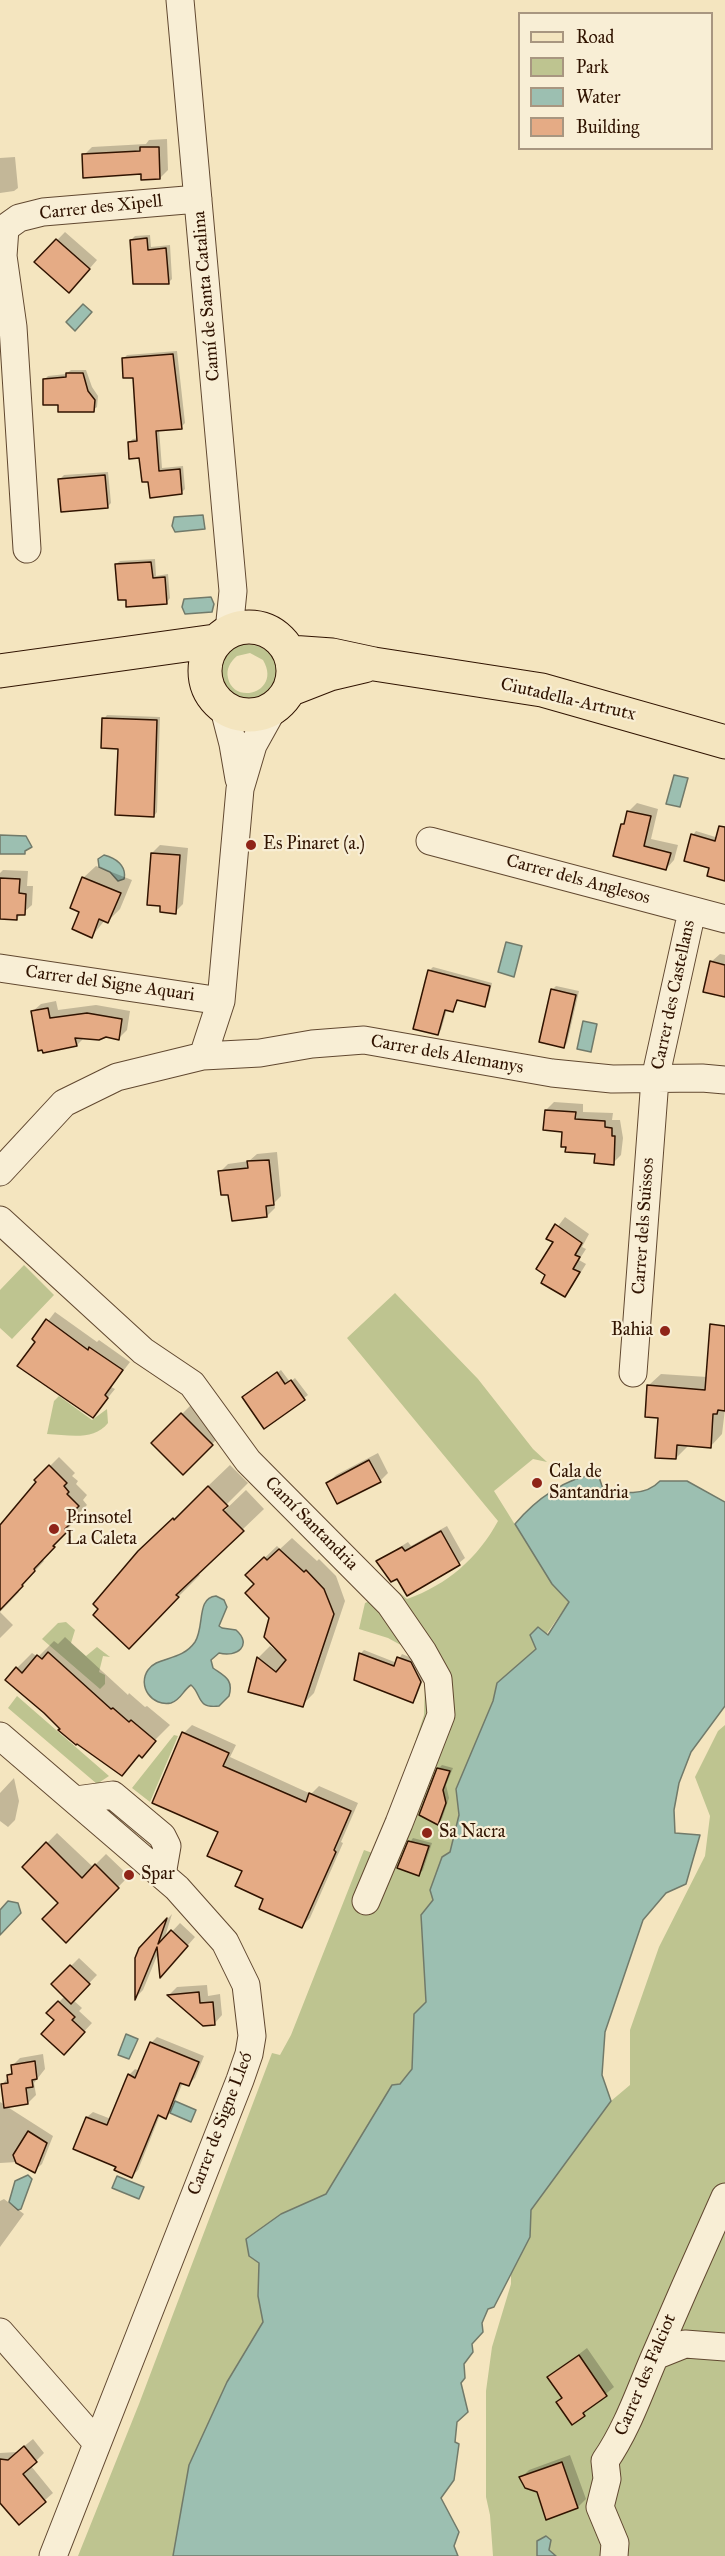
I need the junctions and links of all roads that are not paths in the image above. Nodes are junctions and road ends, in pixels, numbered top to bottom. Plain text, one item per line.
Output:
1 (180, 0) edge
2 (198, 199) junction
3 (27, 549) dead end
4 (232, 633) junction
5 (289, 652) junction
6 (139, 653) junction
7 (374, 664) junction
8 (0, 671) edge
9 (204, 677) junction
10 (281, 699) junction
11 (224, 709) junction
12 (725, 742) edge
13 (240, 789) junction
14 (430, 841) dead end
15 (692, 911) junction
16 (725, 920) edge
17 (0, 968) edge
18 (221, 1000) junction
19 (203, 1056) junction
20 (655, 1079) junction
21 (725, 1080) edge
22 (0, 1172) edge
23 (0, 1220) edge
24 (633, 1373) dead end
25 (0, 1736) edge
26 (366, 1901) dead end
27 (725, 2197) edge
28 (0, 2332) edge
29 (676, 2335) junction
30 (725, 2347) edge
31 (97, 2443) junction
32 (53, 2556) edge
33 (614, 2556) edge

1 - 2 street, Camí de Santa Catalina
2 - 3 street, Carrer des Xipell
2 - 4 street, Camí de Santa Catalina
4 - 5 main road
4 - 6 main road
4 - 9 main road
5 - 7 main road, Ciutadella-Artrutx
5 - 10 main road
6 - 8 main road
6 - 9 main road
7 - 10 main road
7 - 12 main road, Ciutadella-Artrutx
9 - 11 main road
10 - 11 main road
10 - 13 street
11 - 13 street
13 - 18 street
14 - 15 street, Carrer dels Anglesos
15 - 16 street, Carrer dels Anglesos
15 - 20 street, Carrer des Castellans
17 - 18 street, Carrer del Signe Aquari
18 - 19 street
19 - 20 street, Carrer dels Alemanys
19 - 22 street, Carrer dels Alemanys
20 - 21 street, Carrer dels Alemanys
20 - 24 street, Carrer dels Suïssos
23 - 26 street, Camí Santandria
25 - 31 street, Carrer de Signe Lleó
27 - 29 street, Carrer des Falciot
28 - 31 street
29 - 30 street
29 - 33 street, Carrer des Falciot
31 - 32 street, Carrer de Signe Lleó

